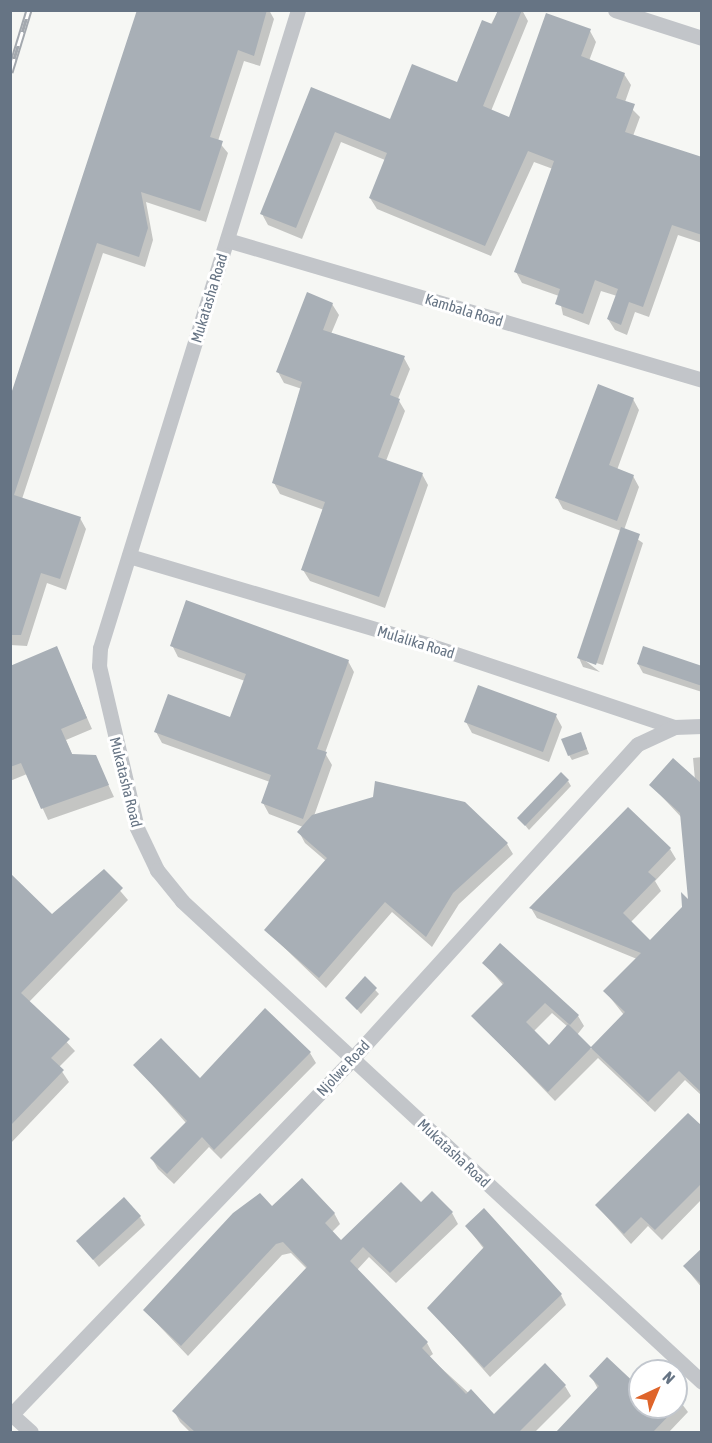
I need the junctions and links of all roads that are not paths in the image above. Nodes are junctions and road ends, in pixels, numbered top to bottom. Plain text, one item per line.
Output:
1 (298, 10) edge
2 (615, 10) edge
3 (702, 38) edge
4 (227, 240) junction
5 (702, 380) edge
6 (129, 556) junction
7 (702, 726) edge
8 (674, 727) junction
9 (352, 1059) junction
10 (702, 1382) edge
11 (11, 1414) edge
12 (31, 1432) edge

1 - 4 street, Mukatasha Road
2 - 3 street
4 - 5 street, Kambala Road
4 - 6 street, Mukatasha Road
6 - 8 street, Mulalika Road
6 - 9 street, Mukatasha Road
7 - 8 street, Mulalika Road
8 - 9 street, Njolwe Road
9 - 10 street, Mukatasha Road
9 - 11 street, Njolwe Road
11 - 12 street

